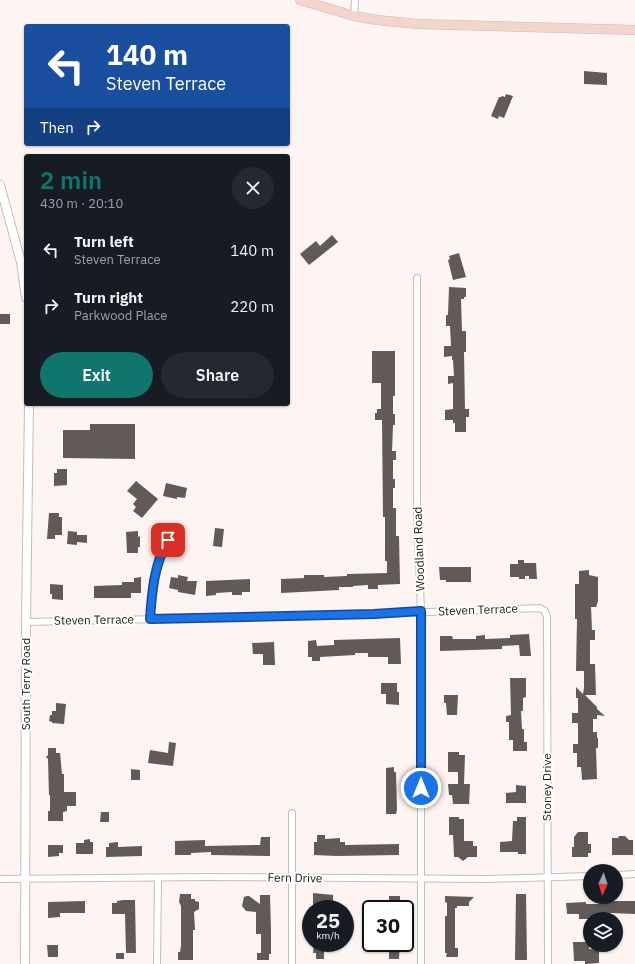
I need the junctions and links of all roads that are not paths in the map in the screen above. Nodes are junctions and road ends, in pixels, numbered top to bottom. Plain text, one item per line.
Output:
1 (300, 0) edge
2 (355, 0) edge
3 (354, 16) junction
4 (635, 30) edge
5 (0, 186) edge
6 (417, 278) dead end
7 (24, 284) edge
8 (28, 406) edge
9 (176, 532) dead end
10 (421, 611) junction
11 (545, 611) joint
12 (150, 619) junction
13 (26, 622) junction
14 (292, 813) dead end
15 (635, 874) edge
16 (623, 875) edge
17 (583, 876) edge
18 (25, 878) junction
19 (158, 878) junction
20 (292, 878) junction
21 (547, 878) junction
22 (0, 879) edge
23 (422, 879) junction
24 (25, 964) edge
25 (157, 964) edge
26 (292, 964) edge
27 (421, 964) edge
28 (548, 964) edge

1 - 3 main road
2 - 3 street
3 - 4 main road
5 - 7 street
6 - 10 street, Woodland Road
8 - 13 street, South Terry Road
9 - 12 street
10 - 11 street, Steven Terrace
10 - 12 street, Steven Terrace
10 - 23 street, Woodland Road
11 - 21 street, Stoney Drive
12 - 13 street, Steven Terrace
13 - 18 street, South Terry Road
14 - 20 street
15 - 16 street
17 - 21 street, Fern Drive
18 - 19 street, Fern Drive
18 - 22 street, Fern Drive
18 - 24 street, South Terry Road
19 - 20 street, Fern Drive
19 - 25 street
20 - 23 street, Fern Drive
20 - 26 street
21 - 23 street, Fern Drive
21 - 28 street, Stoney Drive
23 - 27 street, Woodland Road

